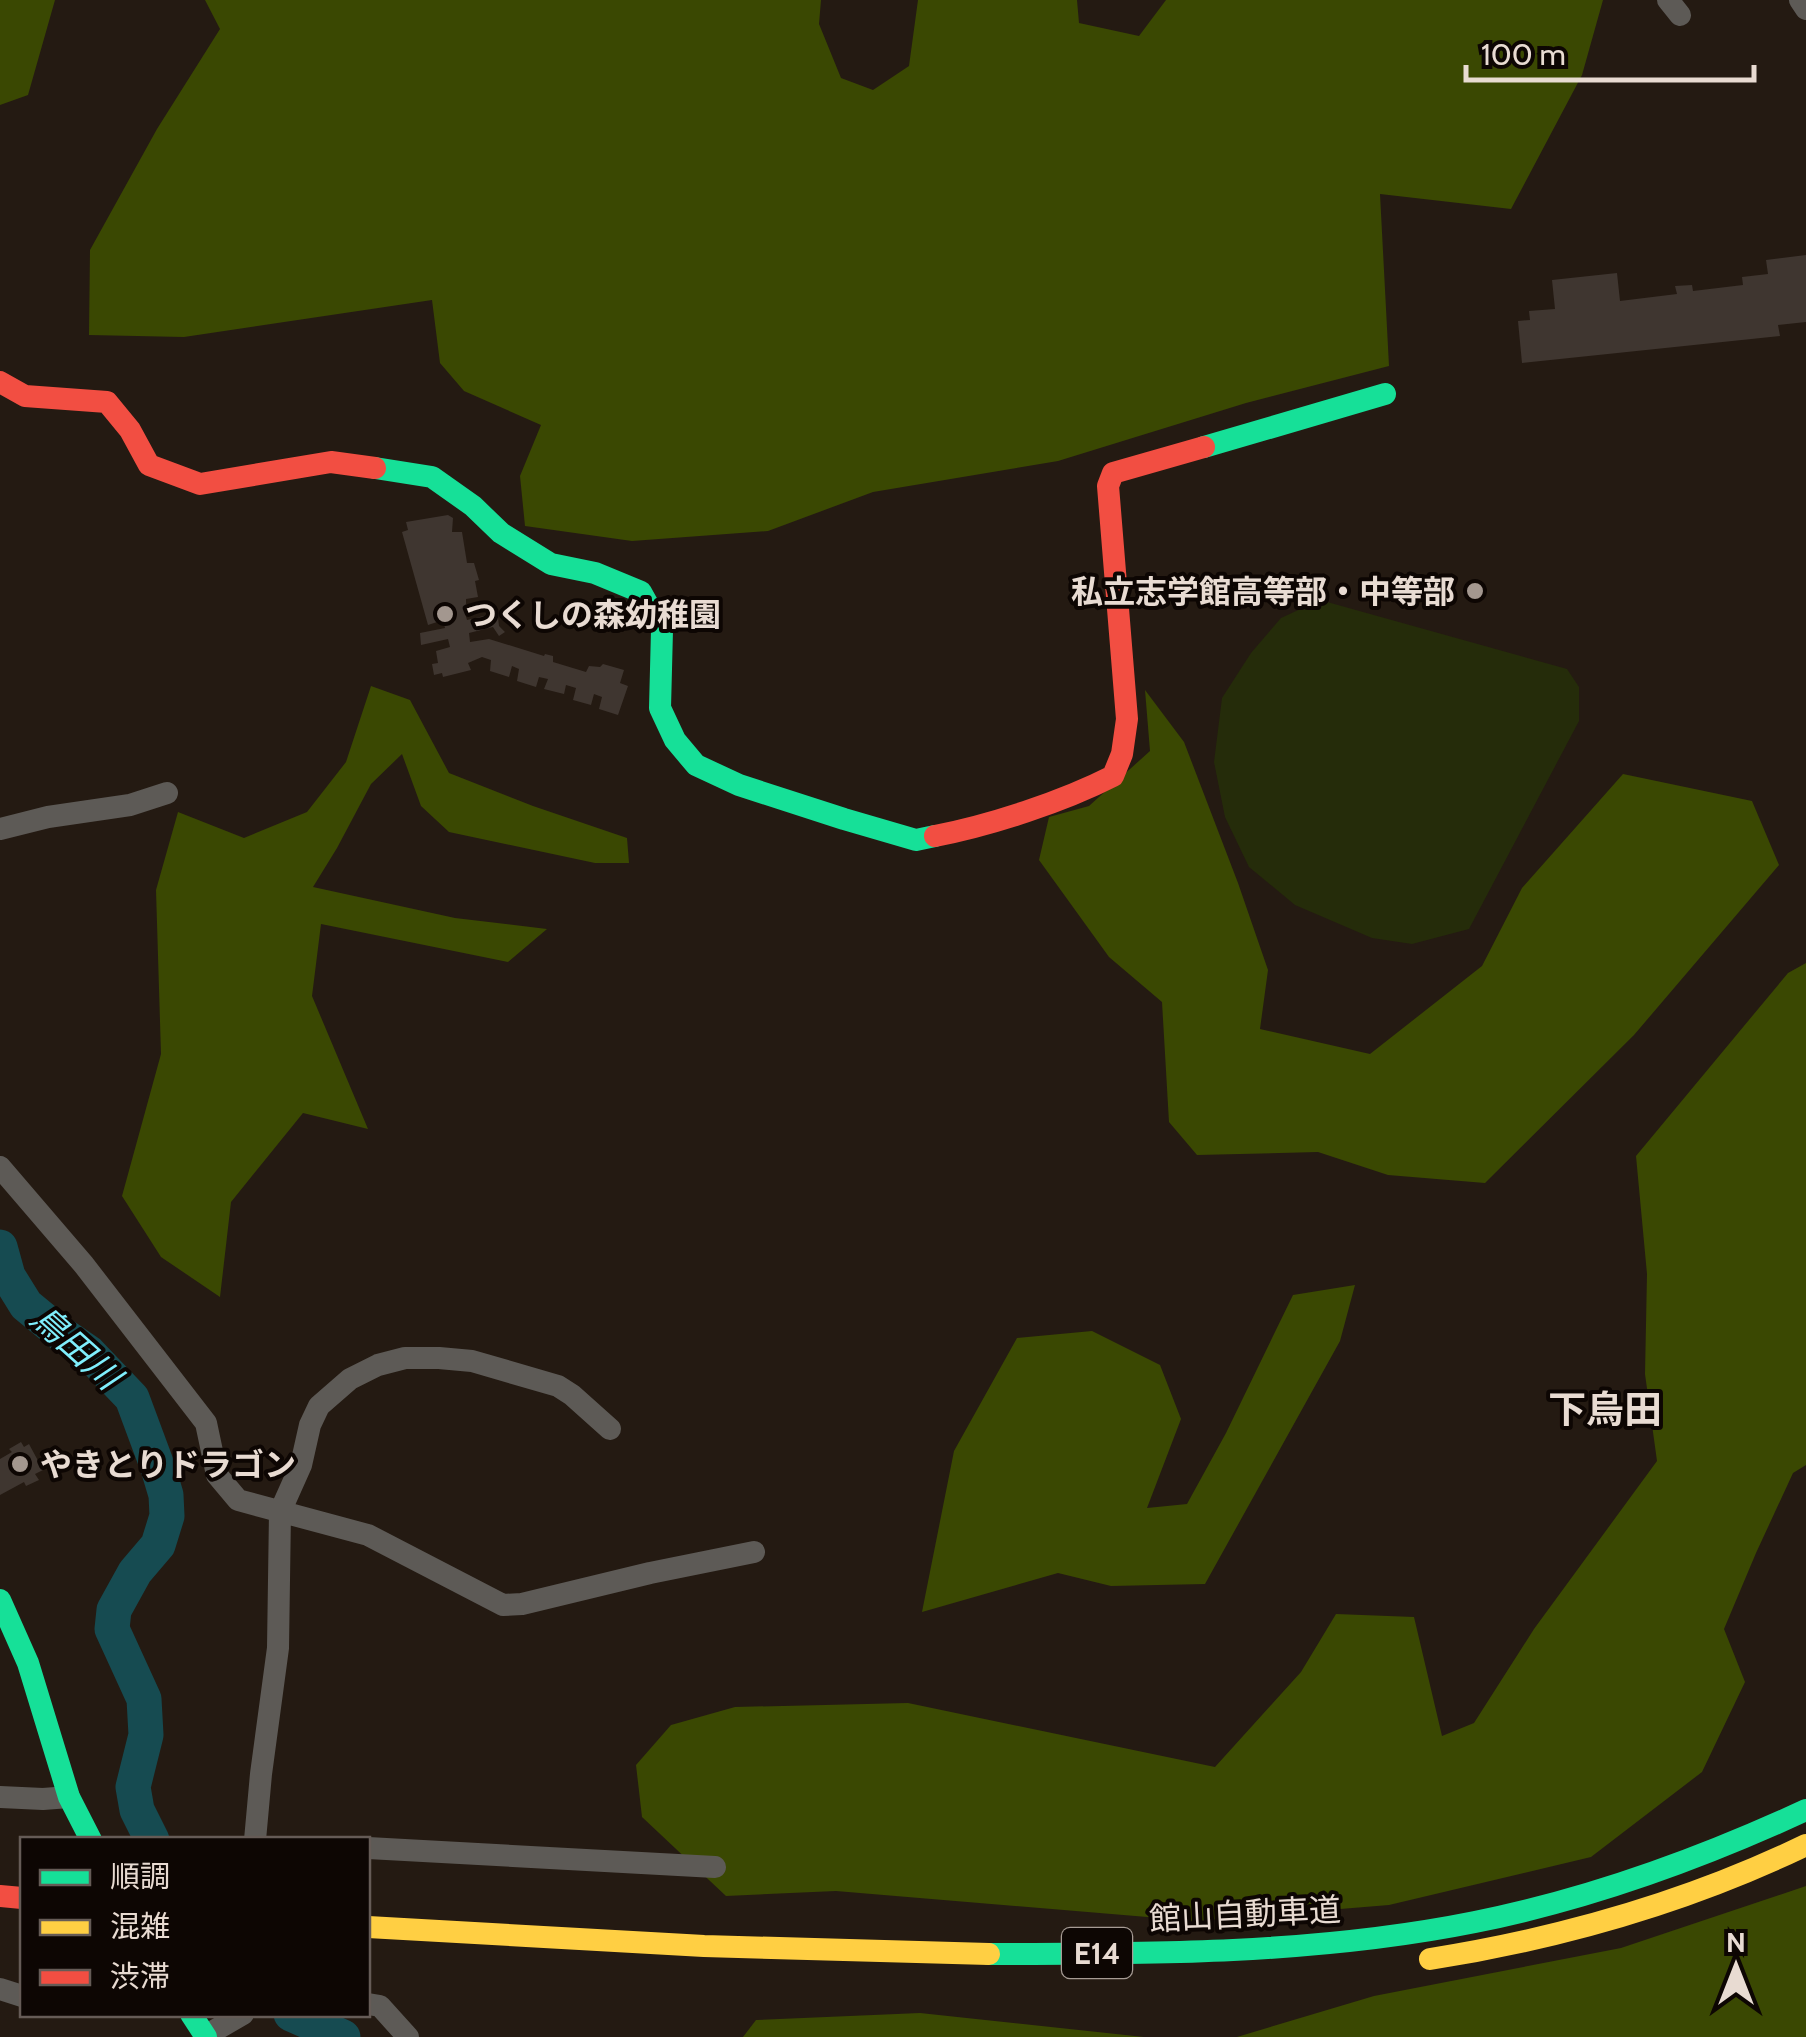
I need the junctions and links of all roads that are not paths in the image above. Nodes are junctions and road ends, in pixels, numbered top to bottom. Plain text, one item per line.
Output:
1 (1800, 0) edge
2 (1806, 9) edge
3 (0, 382) edge
4 (1386, 394) dead end
5 (167, 793) dead end
6 (0, 829) edge
7 (0, 1166) edge
8 (610, 1430) dead end
9 (280, 1512) junction
10 (754, 1552) dead end
11 (0, 1600) edge
12 (0, 1796) edge
13 (68, 1797) junction
14 (1806, 1810) edge
15 (88, 1837) edge
16 (256, 1837) edge
17 (1806, 1845) edge
18 (370, 1848) edge
19 (715, 1866) dead end
20 (370, 1927) edge
21 (1402, 1963) dead end
22 (370, 2004) edge
23 (237, 2017) edge
24 (205, 2036) edge
25 (408, 2037) edge

1 - 2 street
3 - 4 main road
5 - 6 street
7 - 9 street
8 - 9 street
9 - 10 street
9 - 16 street
11 - 13 main road
12 - 13 street
13 - 15 main road
14 - 20 main road, 館山自動車道 / E14
17 - 21 main road
18 - 19 street
22 - 25 street
23 - 24 street

